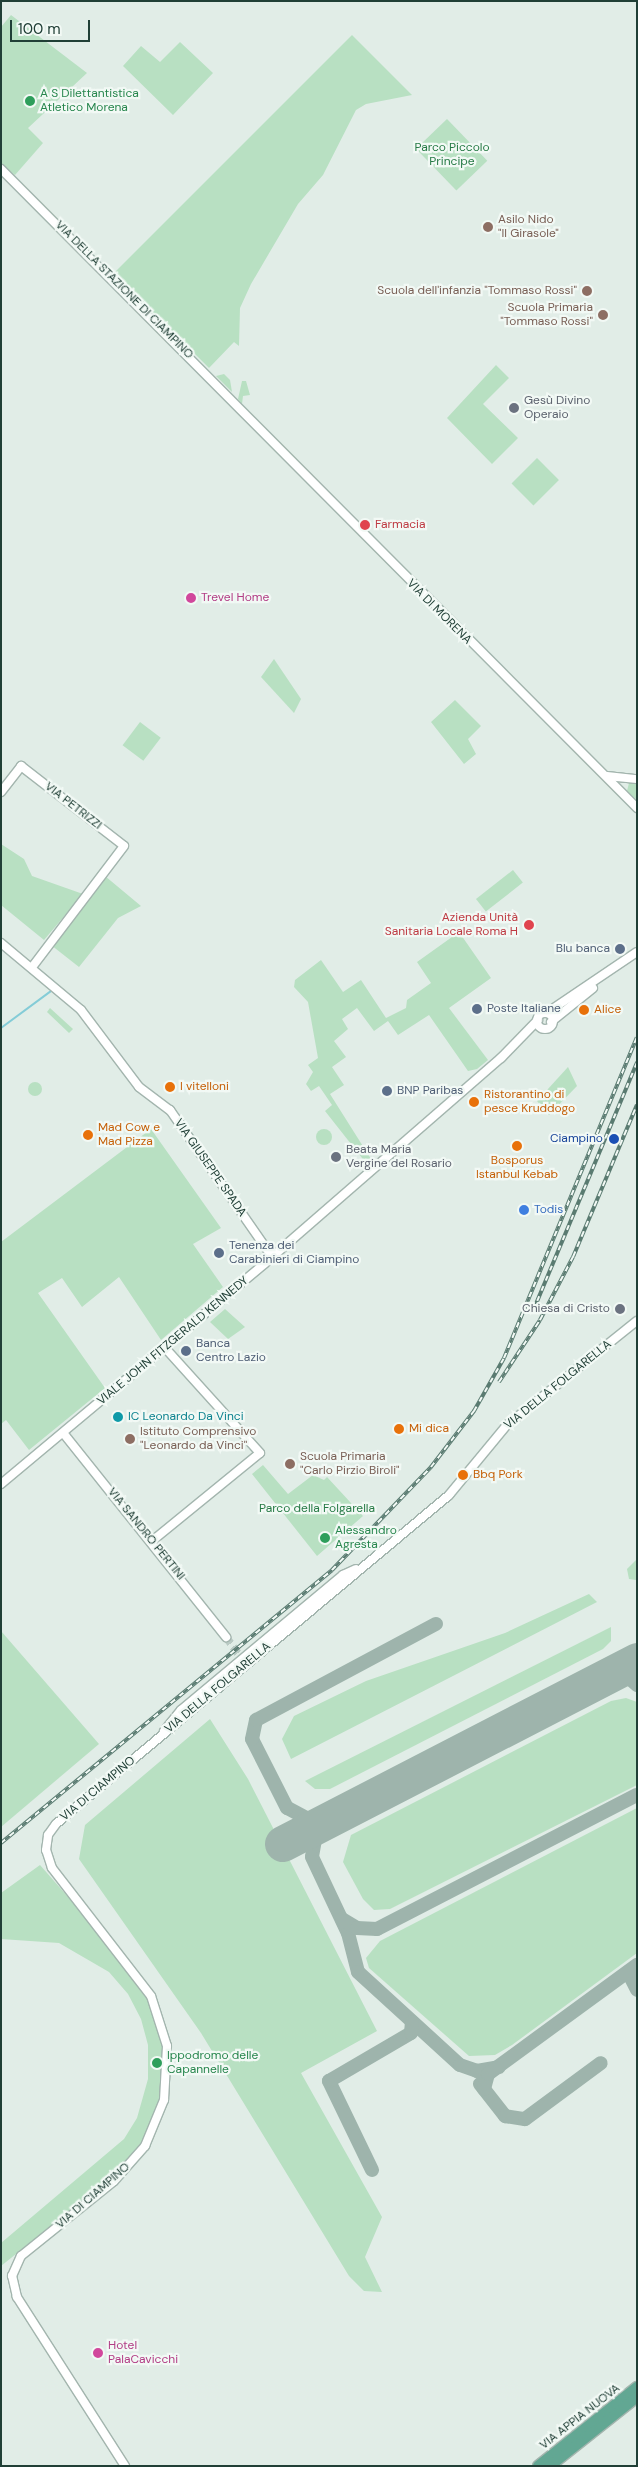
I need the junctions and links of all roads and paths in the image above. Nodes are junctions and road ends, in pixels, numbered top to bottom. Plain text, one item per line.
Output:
1 (1, 170) edge
2 (245, 412) joint
3 (604, 775) junction
4 (634, 779) edge
5 (1, 792) edge
6 (623, 794) junction
7 (637, 808) edge
8 (1, 943) edge
9 (637, 952) edge
10 (32, 967) junction
11 (597, 982) junction
12 (548, 1012) junction
13 (538, 1020) junction
14 (551, 1022) junction
15 (541, 1030) junction
16 (501, 1058) junction
17 (272, 1257) junction
18 (635, 1324) edge
19 (165, 1348) junction
20 (64, 1434) junction
21 (1, 1484) edge
22 (152, 1540) junction
23 (226, 1636) tunnel mouth
24 (162, 1736) joint
25 (637, 2387) edge
26 (637, 2396) edge
27 (125, 2466) edge
28 (538, 2466) edge
29 (550, 2466) edge

1 - 2 street, VIA DELLA STAZIONE DI CIAMPINO
2 - 3 street, VIA DI MORENA
3 - 4 street
3 - 6 street, VIA DI MORENA
4 - 6 street
5 - 10 street, VIA PETRIZZI
6 - 7 street, VIA DI MORENA
8 - 10 street, VIA GIUSEPPE SPADA
9 - 11 street
10 - 17 street, VIA GIUSEPPE SPADA
11 - 12 street
11 - 14 street
12 - 13 street, VIALE JOHN FITZGERALD KENNEDY
12 - 14 street
13 - 15 street
13 - 16 street, VIALE JOHN FITZGERALD KENNEDY
14 - 15 street, VIALE JOHN FITZGERALD KENNEDY
15 - 16 street, VIALE JOHN FITZGERALD KENNEDY
16 - 17 street, VIALE JOHN FITZGERALD KENNEDY
17 - 19 street, VIALE JOHN FITZGERALD KENNEDY
18 - 24 street, VIA DELLA FOLGARELLA
19 - 20 street, VIALE JOHN FITZGERALD KENNEDY
19 - 22 street
20 - 21 street, VIALE JOHN FITZGERALD KENNEDY
20 - 22 street, VIA SANDRO PERTINI
22 - 23 street, VIA SANDRO PERTINI
24 - 27 street, VIA DI CIAMPINO
25 - 28 main road, VIA APPIA NUOVA
26 - 29 main road, VIA APPIA NUOVA

